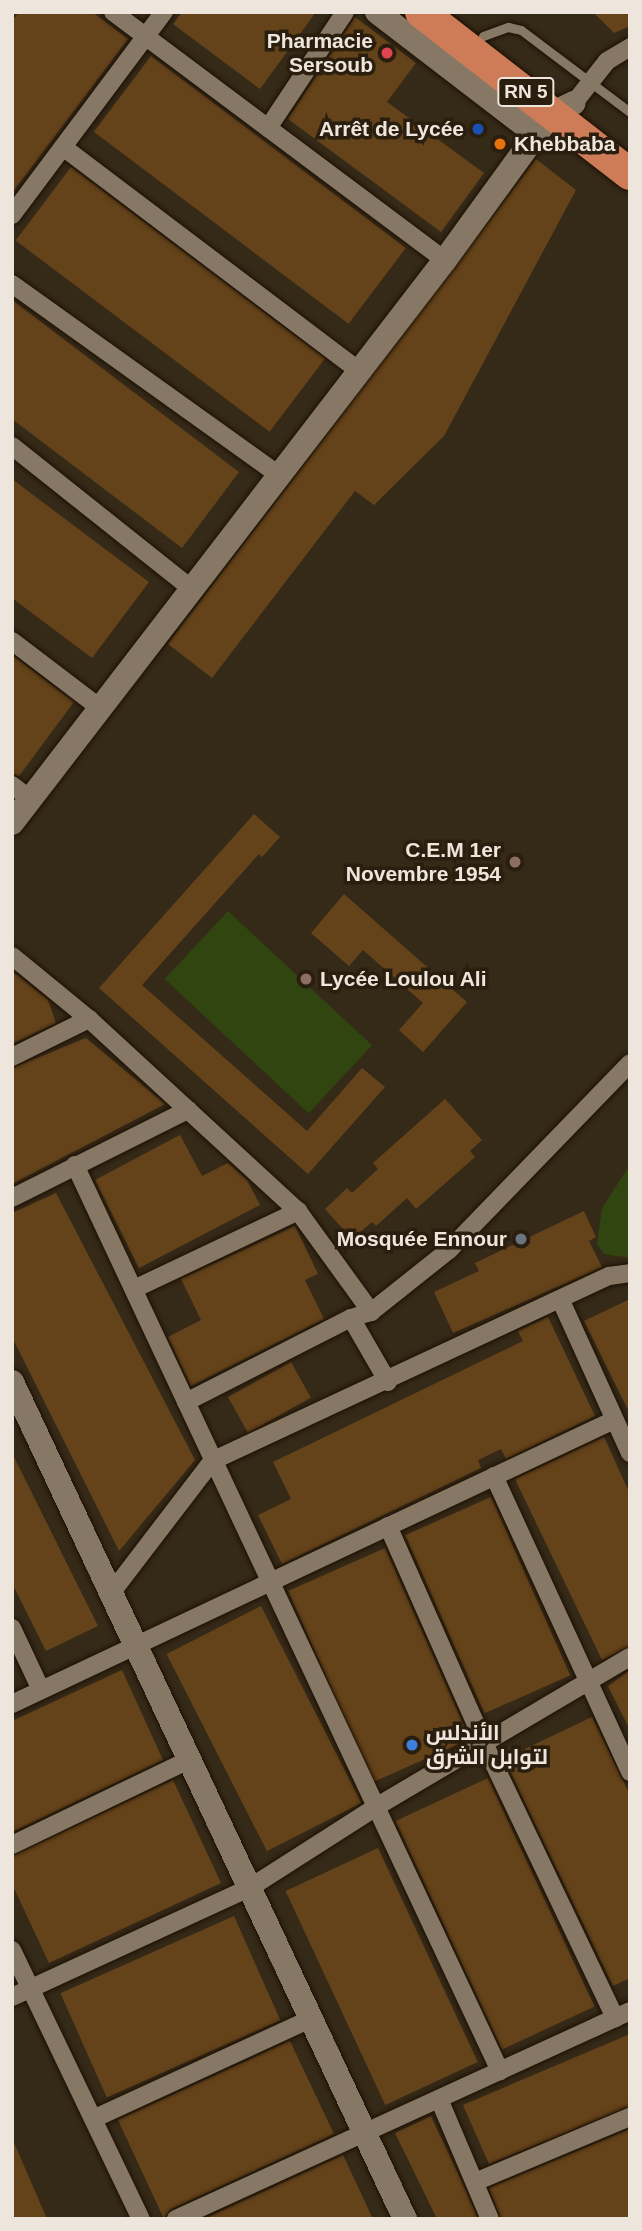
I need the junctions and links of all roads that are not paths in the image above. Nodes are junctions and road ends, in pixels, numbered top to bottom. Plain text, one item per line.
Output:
1 (113, 12) edge
2 (164, 12) edge
3 (345, 12) edge
4 (377, 12) edge
5 (421, 12) edge
6 (452, 12) edge
7 (146, 37) junction
8 (630, 47) edge
9 (563, 108) junction
10 (630, 112) edge
11 (268, 128) junction
12 (630, 146) edge
13 (63, 147) junction
14 (630, 174) edge
15 (12, 215) edge
16 (445, 260) junction
17 (12, 284) edge
18 (359, 371) junction
19 (12, 446) edge
20 (279, 475) junction
21 (192, 589) junction
22 (12, 641) edge
23 (100, 708) junction
24 (21, 792) edge
25 (12, 823) edge
26 (12, 956) edge
27 (89, 1019) junction
28 (12, 1057) edge
29 (630, 1063) edge
30 (188, 1110) junction
31 (75, 1165) junction
32 (12, 1198) edge
33 (298, 1211) junction
34 (630, 1272) edge
35 (134, 1289) junction
36 (561, 1300) junction
37 (371, 1312) junction
38 (351, 1318) junction
39 (12, 1382) edge
40 (388, 1382) junction
41 (186, 1402) junction
42 (614, 1420) junction
43 (630, 1453) edge
44 (212, 1461) junction
45 (494, 1476) junction
46 (388, 1527) junction
47 (270, 1582) junction
48 (112, 1592) junction
49 (12, 1628) edge
50 (137, 1646) junction
51 (630, 1657) edge
52 (588, 1681) junction
53 (41, 1690) junction
54 (12, 1704) edge
55 (484, 1744) junction
56 (191, 1759) junction
57 (630, 1772) edge
58 (376, 1807) junction
59 (12, 1845) edge
60 (251, 1887) junction
61 (12, 1950) edge
62 (31, 1989) junction
63 (12, 1997) edge
64 (622, 2015) edge
65 (313, 2018) junction
66 (500, 2071) junction
67 (439, 2099) junction
68 (630, 2117) edge
69 (93, 2119) junction
70 (367, 2132) junction
71 (475, 2182) junction
72 (141, 2219) edge
73 (176, 2219) edge
74 (405, 2219) edge
75 (490, 2219) edge

1 - 7 street
2 - 7 street
3 - 11 street
4 - 9 street
5 - 9 highway, RN 5
6 - 9 highway, RN 5
7 - 11 street
7 - 13 street
8 - 9 street
9 - 10 lane
9 - 12 highway, RN 5
9 - 14 highway, RN 5
9 - 16 street
11 - 16 street
13 - 15 street
13 - 18 street
16 - 18 street
17 - 20 street
18 - 20 street
19 - 21 street
20 - 21 street
21 - 23 street
22 - 23 street
23 - 24 street
24 - 25 street
26 - 27 street
27 - 28 street
27 - 30 street
29 - 37 street
30 - 31 street
30 - 33 street
31 - 32 street
31 - 35 street
33 - 35 street
33 - 37 street
34 - 36 street
35 - 41 street
36 - 40 street
36 - 42 street
37 - 38 street
38 - 40 street
38 - 41 street
39 - 48 street
40 - 44 street
41 - 44 street
42 - 43 street
42 - 45 street
44 - 47 street
44 - 48 street
45 - 46 street
45 - 52 street
46 - 47 street
46 - 55 street
47 - 50 street
47 - 58 street
48 - 50 street
49 - 53 street
50 - 53 street
50 - 56 street
51 - 52 street
52 - 55 street
52 - 57 street
53 - 54 street
55 - 58 street
55 - 64 street
56 - 59 street
56 - 60 street
58 - 60 street
58 - 66 street
60 - 62 street
60 - 65 street
61 - 62 street
62 - 63 street
62 - 69 street
64 - 66 street
65 - 69 street
65 - 70 street
66 - 67 street
67 - 70 street
67 - 71 street
68 - 71 street
69 - 72 street
70 - 73 street
70 - 74 street
71 - 75 street

